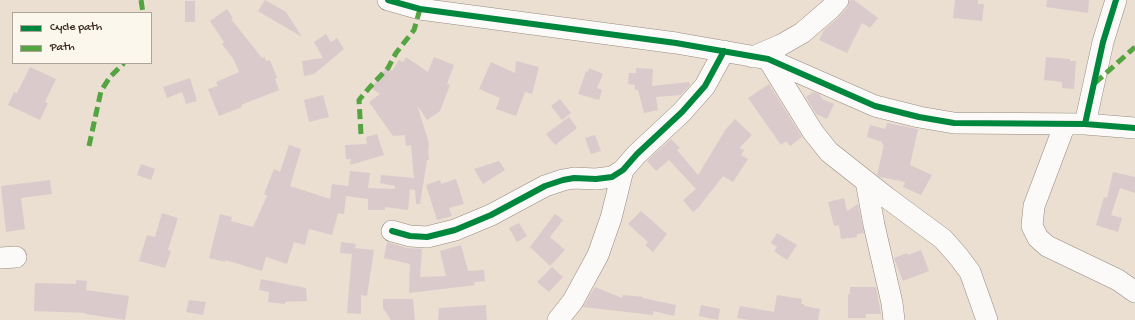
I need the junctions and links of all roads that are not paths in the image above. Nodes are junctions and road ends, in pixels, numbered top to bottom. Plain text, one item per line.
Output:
1 (388, 0) edge
2 (838, 0) edge
3 (1116, 0) edge
4 (724, 51) junction
5 (760, 58) junction
6 (1065, 124) junction
7 (1085, 124) junction
8 (1135, 128) edge
9 (623, 170) junction
10 (866, 182) junction
11 (392, 231) dead end
12 (1135, 292) edge
13 (558, 320) edge
14 (894, 320) edge
15 (987, 320) edge

1 - 4 street
2 - 5 street
3 - 7 street
4 - 5 street
4 - 9 street
5 - 6 street
5 - 10 street
6 - 7 street
6 - 12 street
7 - 8 street
9 - 11 street
9 - 13 street
10 - 14 street
10 - 15 street

